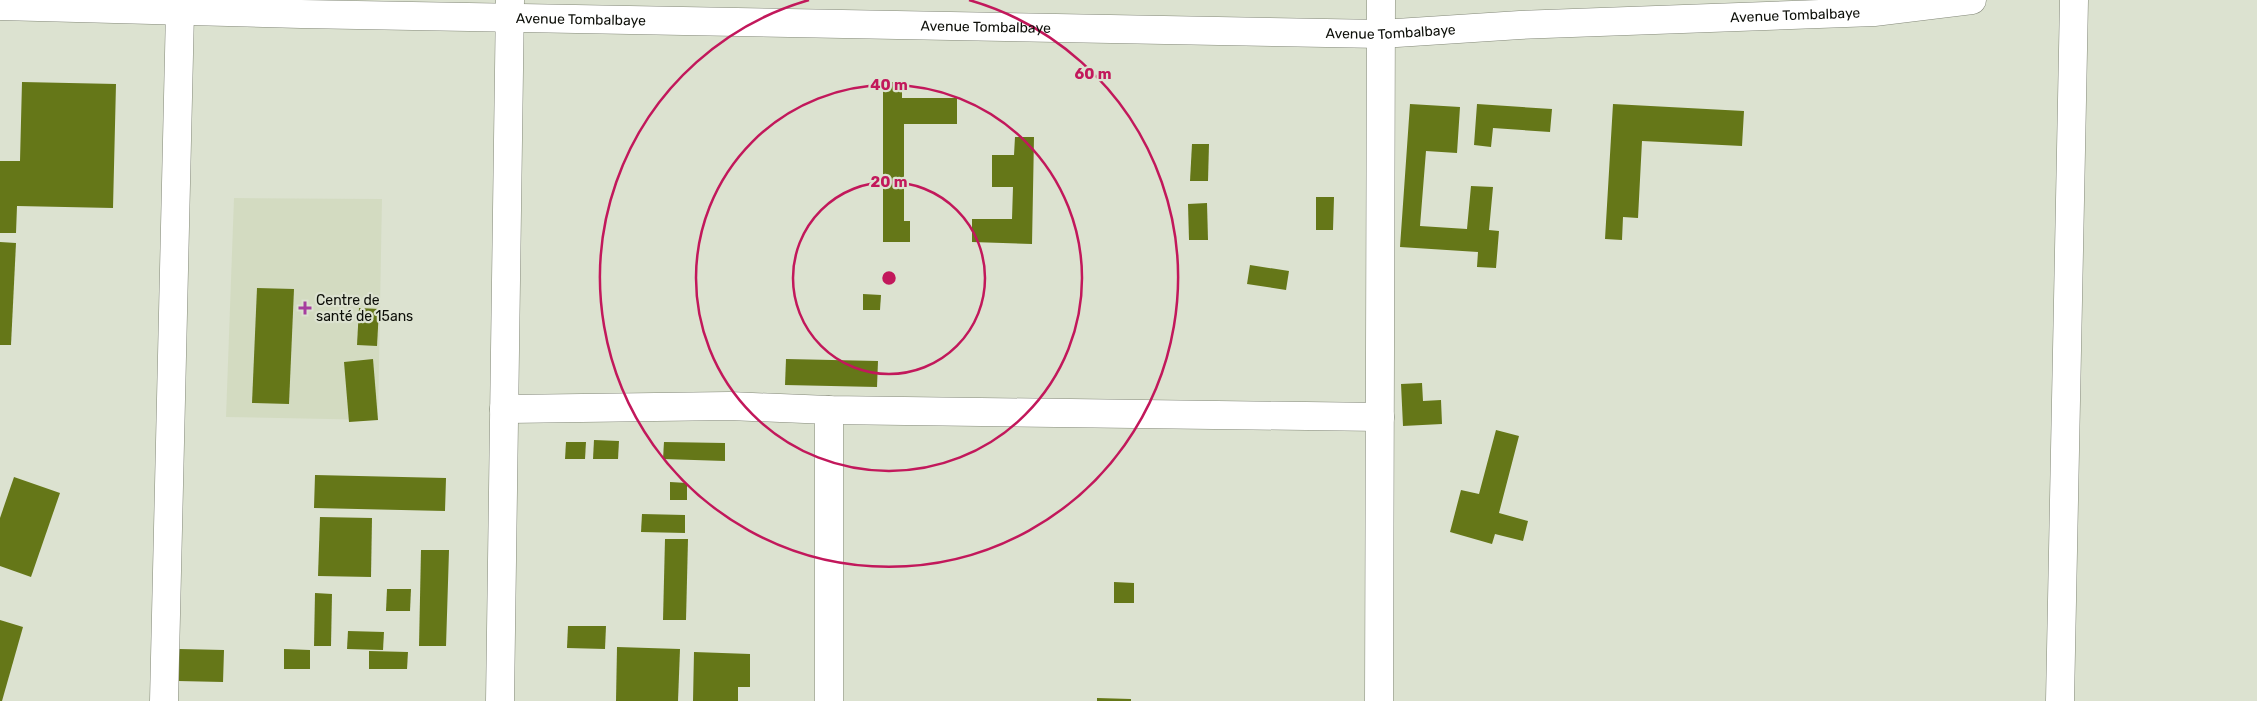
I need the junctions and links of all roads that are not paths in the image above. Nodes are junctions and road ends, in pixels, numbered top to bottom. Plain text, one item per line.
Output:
1 (1381, 0) edge
2 (1972, 0) edge
3 (2074, 0) edge
4 (0, 6) edge
5 (510, 9) edge
6 (180, 11) junction
7 (1382, 34) junction
8 (504, 409) junction
9 (829, 410) junction
10 (1380, 417) junction
11 (164, 701) edge
12 (500, 701) edge
13 (829, 701) edge
14 (1379, 701) edge
15 (2060, 701) edge

1 - 7 street
2 - 7 street, Avenue Tombalbaye
3 - 15 street
4 - 6 street, Avenue Tombalbaye
5 - 6 street, Avenue Tombalbaye
5 - 7 street, Avenue Tombalbaye
5 - 8 street
6 - 11 street
7 - 10 street
8 - 9 street
8 - 12 street
9 - 10 street
9 - 13 street
10 - 14 street

